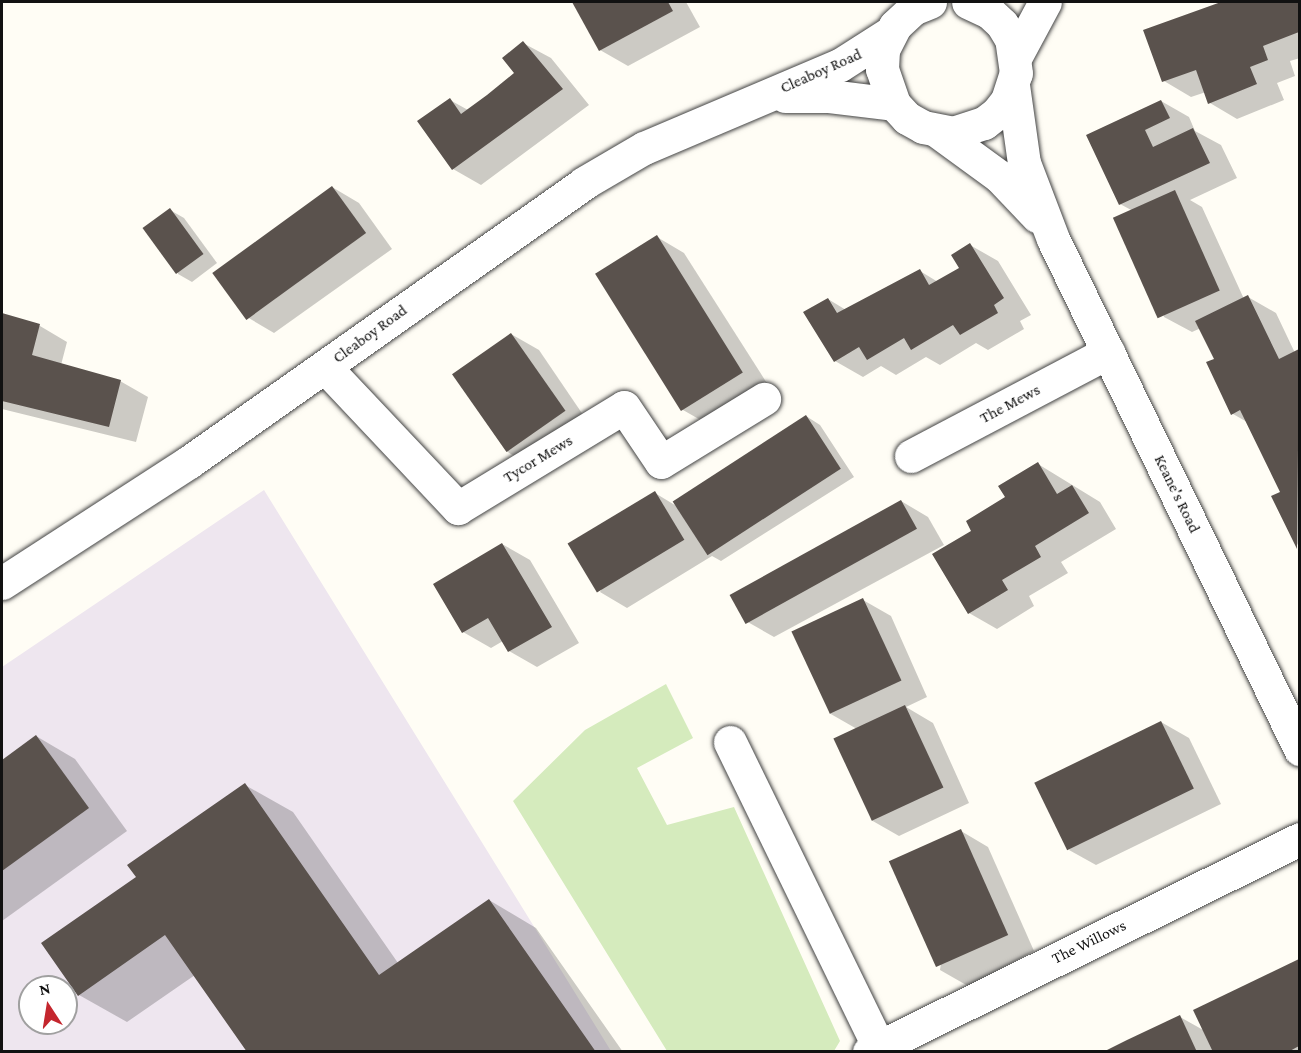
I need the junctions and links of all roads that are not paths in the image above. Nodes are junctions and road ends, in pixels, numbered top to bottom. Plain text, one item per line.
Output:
1 (930, 2) edge
2 (968, 2) edge
3 (1045, 2) edge
4 (894, 20) edge
5 (1014, 71) junction
6 (747, 102) junction
7 (894, 104) junction
8 (937, 131) junction
9 (1053, 239) junction
10 (1108, 352) junction
11 (325, 367) junction
12 (764, 399) dead end
13 (911, 456) dead end
14 (2, 583) edge
15 (730, 742) dead end
16 (1299, 749) edge
17 (1299, 839) edge
18 (873, 1048) edge

1 - 4 street, Cleaboy Road
2 - 5 street, Keane's Road
3 - 5 street
4 - 6 street, Cleaboy Road
4 - 7 street
5 - 8 street
5 - 9 street, Keane's Road
6 - 7 street, Cleaboy Road
6 - 11 street, Cleaboy Road
7 - 8 street, Keane's Road
8 - 9 street, Keane's Road
9 - 10 street, Keane's Road
10 - 13 street, The Mews
10 - 16 street, Keane's Road
11 - 12 street, Tycor Mews
11 - 14 street, Cleaboy Road
15 - 18 street, The Willows
17 - 18 street, The Willows

